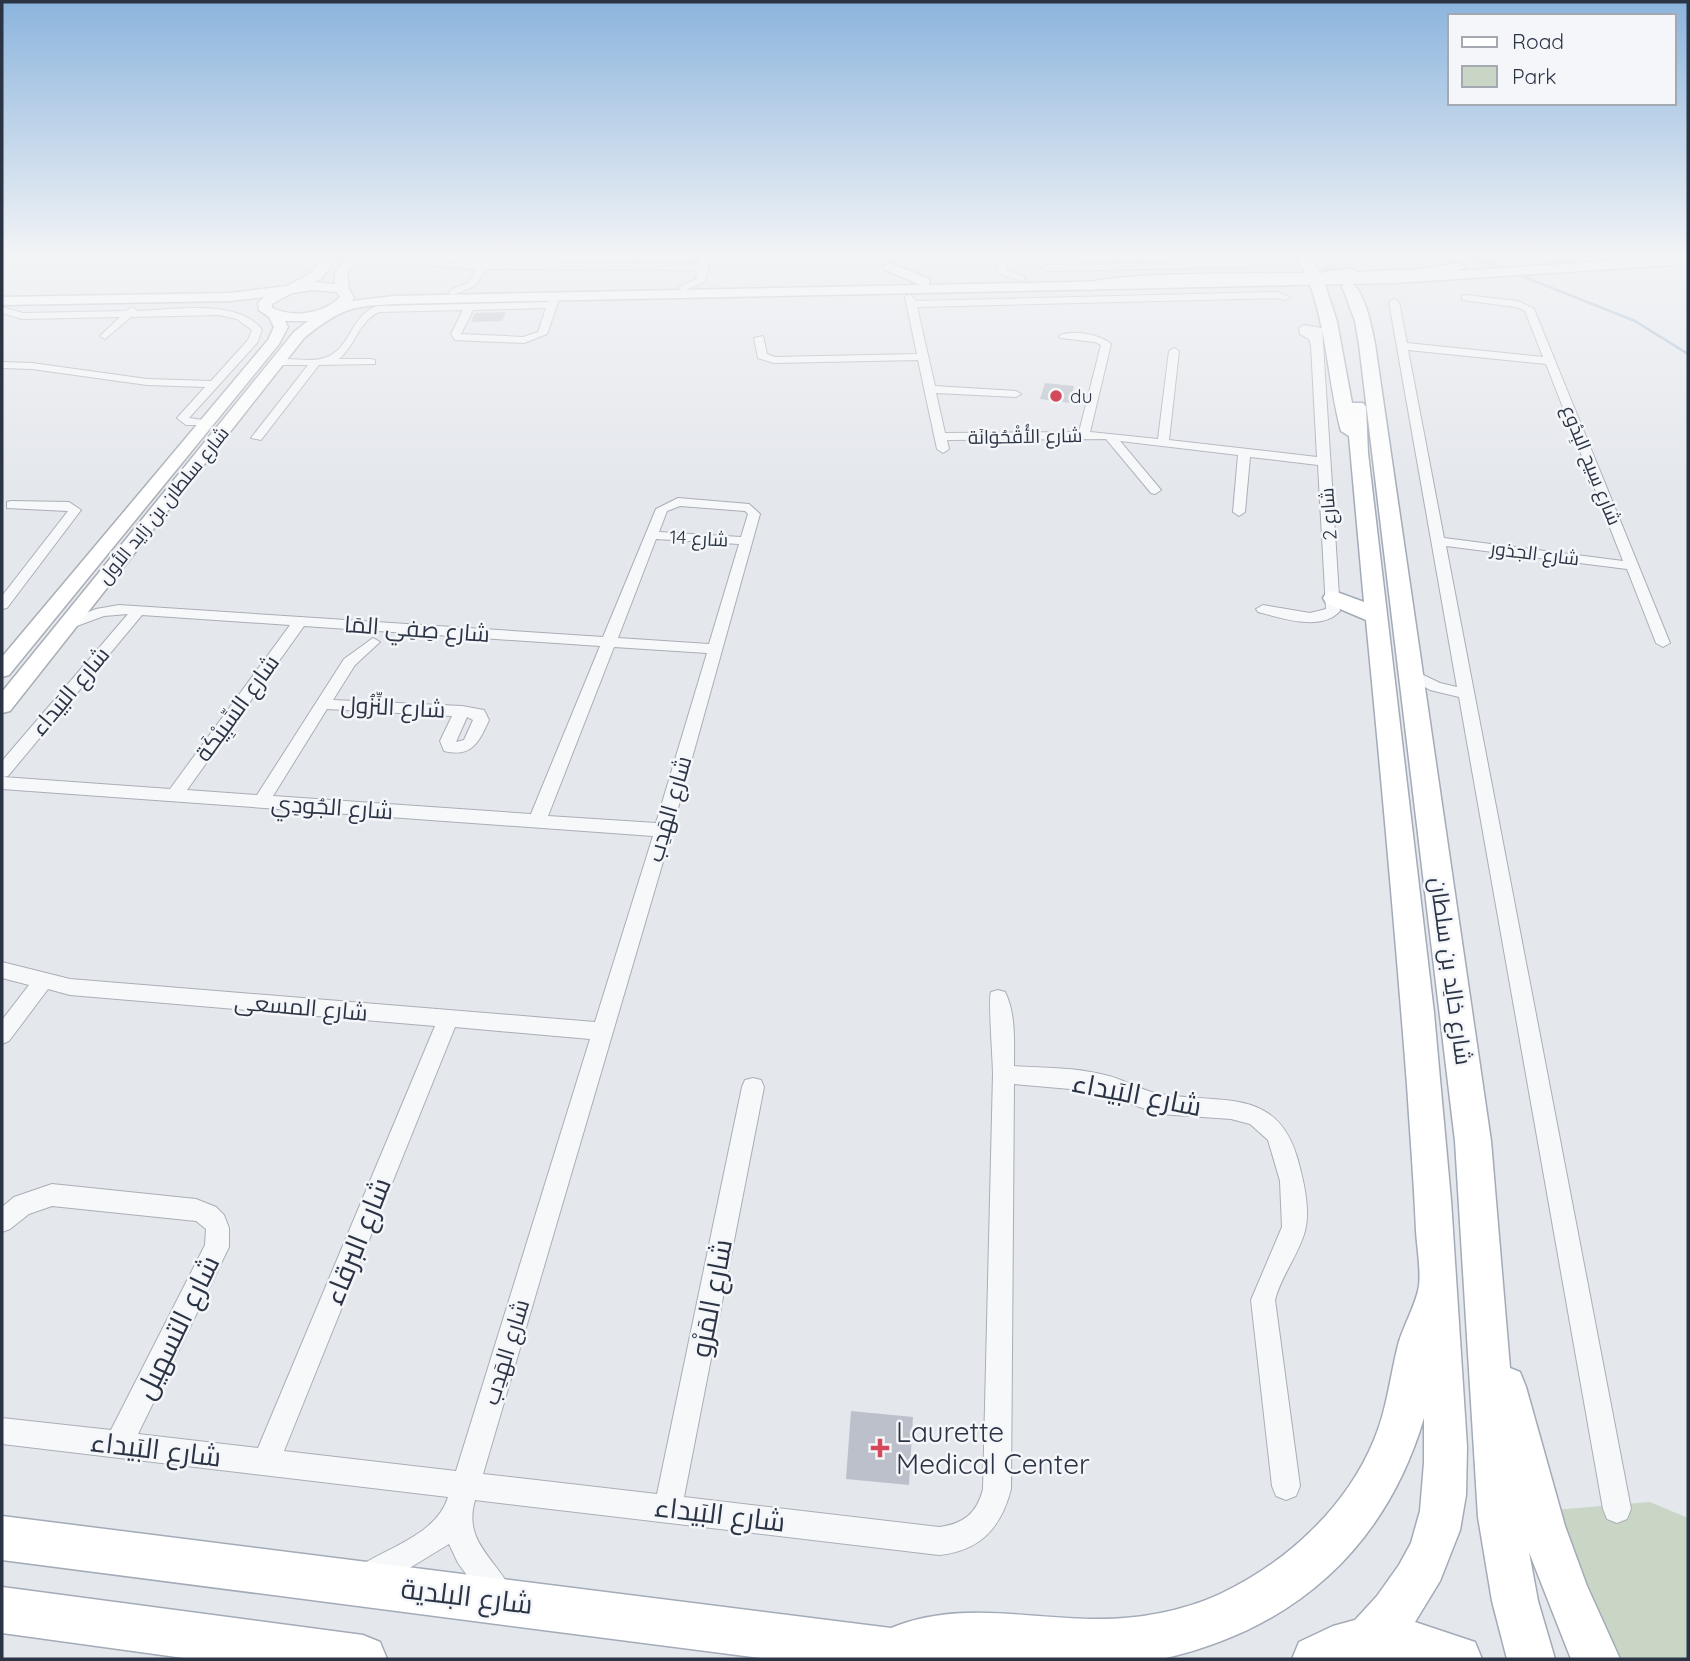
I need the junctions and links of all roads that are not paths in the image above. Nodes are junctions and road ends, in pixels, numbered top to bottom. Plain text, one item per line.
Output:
1 (256, 335) edge
2 (278, 335) edge
3 (300, 335) edge
4 (353, 335) edge
5 (458, 335) edge
6 (540, 335) edge
7 (921, 335) edge
8 (1318, 335) edge
9 (1335, 335) edge
10 (1351, 335) edge
11 (1365, 335) edge
12 (1379, 335) edge
13 (1400, 335) edge
14 (1539, 335) edge
15 (1064, 336) dead end
16 (759, 338) dead end
17 (1402, 346) junction
18 (1174, 351) dead end
19 (923, 357) junction
20 (1550, 361) junction
21 (278, 362) junction
22 (320, 362) junction
23 (371, 362) dead end
24 (2, 365) edge
25 (214, 384) junction
26 (930, 389) junction
27 (1016, 394) dead end
28 (206, 423) junction
29 (1084, 434) junction
30 (1109, 436) junction
31 (257, 438) dead end
32 (1163, 442) junction
33 (1244, 452) junction
34 (1371, 460) junction
35 (1325, 462) junction
36 (1155, 490) dead end
37 (11, 505) dead end
38 (1239, 512) dead end
39 (652, 535) junction
40 (746, 541) junction
41 (1438, 541) junction
42 (1632, 566) junction
43 (100, 584) junction
44 (1334, 598) junction
45 (2, 604) edge
46 (119, 609) junction
47 (139, 610) junction
48 (1263, 610) dead end
49 (1377, 616) junction
50 (300, 621) junction
51 (66, 626) junction
52 (24, 642) junction
53 (373, 642) dead end
54 (608, 642) junction
55 (1663, 643) dead end
56 (715, 649) junction
57 (2, 657) edge
58 (2, 670) edge
59 (1413, 686) junction
60 (1460, 693) junction
61 (323, 704) junction
62 (2, 706) edge
63 (462, 711) dead end
64 (2, 772) edge
65 (2, 783) edge
66 (175, 795) junction
67 (261, 802) junction
68 (537, 821) junction
69 (663, 830) junction
70 (2, 970) edge
71 (42, 982) junction
72 (998, 998) dead end
73 (448, 1019) junction
74 (603, 1031) junction
75 (2, 1035) edge
76 (1004, 1074) junction
77 (753, 1087) dead end
78 (2, 1221) edge
79 (1439, 1291) junction
80 (1488, 1316) junction
81 (2, 1432) edge
82 (118, 1445) junction
83 (266, 1462) junction
84 (466, 1485) junction
85 (1286, 1486) dead end
86 (668, 1508) junction
87 (1617, 1509) dead end
88 (456, 1517) junction
89 (2, 1538) edge
90 (361, 1582) junction
91 (502, 1601) junction
92 (3, 1612) edge
93 (1367, 1641) junction
94 (888, 1651) junction
95 (363, 1659) edge
96 (932, 1659) edge
97 (1316, 1659) edge
98 (1458, 1659) edge
99 (1531, 1659) edge
100 (1596, 1659) edge

1 - 25 street
2 - 28 main road, شارع سلطان بن زايد الأول
3 - 21 main road, شارع سلطان بن زايد الأول
4 - 22 street
5 - 6 street
7 - 19 street, شارع الأُقْحُوَانَة
8 - 35 street, شارع 2
9 - 34 main road
10 - 34 main road, شارع خالِد بن سلطان
11 - 34 main road, شارع خالِد بن سلطان
12 - 34 main road
13 - 17 street
14 - 20 street, شارع سِيح البِدُوع
15 - 29 street
16 - 19 street
17 - 20 street
17 - 41 street
18 - 32 street
19 - 26 street, شارع الأُقْحُوَانَة
20 - 42 street, شارع سِيح البِدُوع
21 - 22 street
21 - 43 main road, شارع سلطان بن زايد الأول
22 - 23 street
22 - 31 street
24 - 25 street
25 - 28 street
26 - 27 street, شارع الأُقْحُوَانَة
26 - 29 street, شارع الأُقْحُوَانَة
28 - 52 main road, شارع سلطان بن زايد الأول
29 - 30 street, شارع الأُقْحُوَانَة
30 - 32 street, شارع الأُقْحُوَانَة
30 - 36 street, شارع الأُقْحُوَانَة
32 - 33 street, شارع الأُقْحُوَانَة
33 - 35 street, شارع الأُقْحُوَانَة
33 - 38 street
34 - 49 main road, شارع خالِد بن سلطان
34 - 59 main road, شارع خالِد بن سلطان
35 - 44 street, شارع 2
37 - 45 street
39 - 40 street, شارع 14
39 - 40 street, شارع الهَدِب
39 - 54 street, شارع الهَدِب
40 - 56 street, شارع الهَدِب
41 - 42 street, شارع الجذور
41 - 60 street
42 - 55 street, شارع سِيح البِدُوع
43 - 46 street
43 - 51 main road, شارع سلطان بن زايد الأول
44 - 48 street
44 - 49 main road
46 - 47 street, شارع صِفِي المَا
46 - 51 street, شارع صِفِي المَا
47 - 50 street, شارع صِفِي المَا
47 - 64 street, شارع البَيداء
49 - 79 main road, شارع خالِد بن سلطان
50 - 54 street, شارع صِفِي المَا
50 - 66 street, شارع السِّبِيْكَة
51 - 62 main road, شارع سلطان بن زايد الأول
52 - 57 street
52 - 58 main road, شارع سلطان بن زايد الأول
53 - 61 street, شارع النِّزُول
54 - 56 street, شارع صِفِي المَا
54 - 68 street, شارع الهَدِب
56 - 69 street, شارع الهَدِب
59 - 60 street
59 - 60 street
59 - 80 main road, شارع خالِد بن سلطان
60 - 87 street
61 - 63 street, شارع النِّزُول
61 - 67 street, شارع النِّزُول
65 - 66 street, شارع الجُودِي
66 - 67 street, شارع الجُودِي
67 - 68 street, شارع الجُودِي
68 - 69 street, شارع الجُودِي
69 - 74 street, شارع الهَدِب
70 - 71 street, شارع المسعى
71 - 73 street, شارع المسعى
71 - 75 street
72 - 76 street, شارع البَيداء
73 - 74 street, شارع المسعى
73 - 83 street, شارع البرقاء
74 - 84 street, شارع الهَدِب
76 - 85 street, شارع البَيداء
76 - 86 street, شارع البَيداء
77 - 86 street, شارع المَرْو
78 - 82 street, شارع التسهيل
79 - 93 main road, شارع خالِد بن سلطان
79 - 94 main road
80 - 99 main road, شارع خالِد بن سلطان
80 - 100 main road
81 - 82 street, شارع البَيداء
82 - 83 street, شارع البَيداء
83 - 84 street, شارع البَيداء
84 - 86 street, شارع البَيداء
84 - 88 street, شارع الهَدِب
88 - 90 street, شارع الهَدِب
88 - 91 street
89 - 90 main road, شارع البلدية
90 - 91 main road, شارع البلدية
91 - 94 main road, شارع البلدية
92 - 95 main road
93 - 97 main road
93 - 98 main road
94 - 96 main road, شارع البلدية

